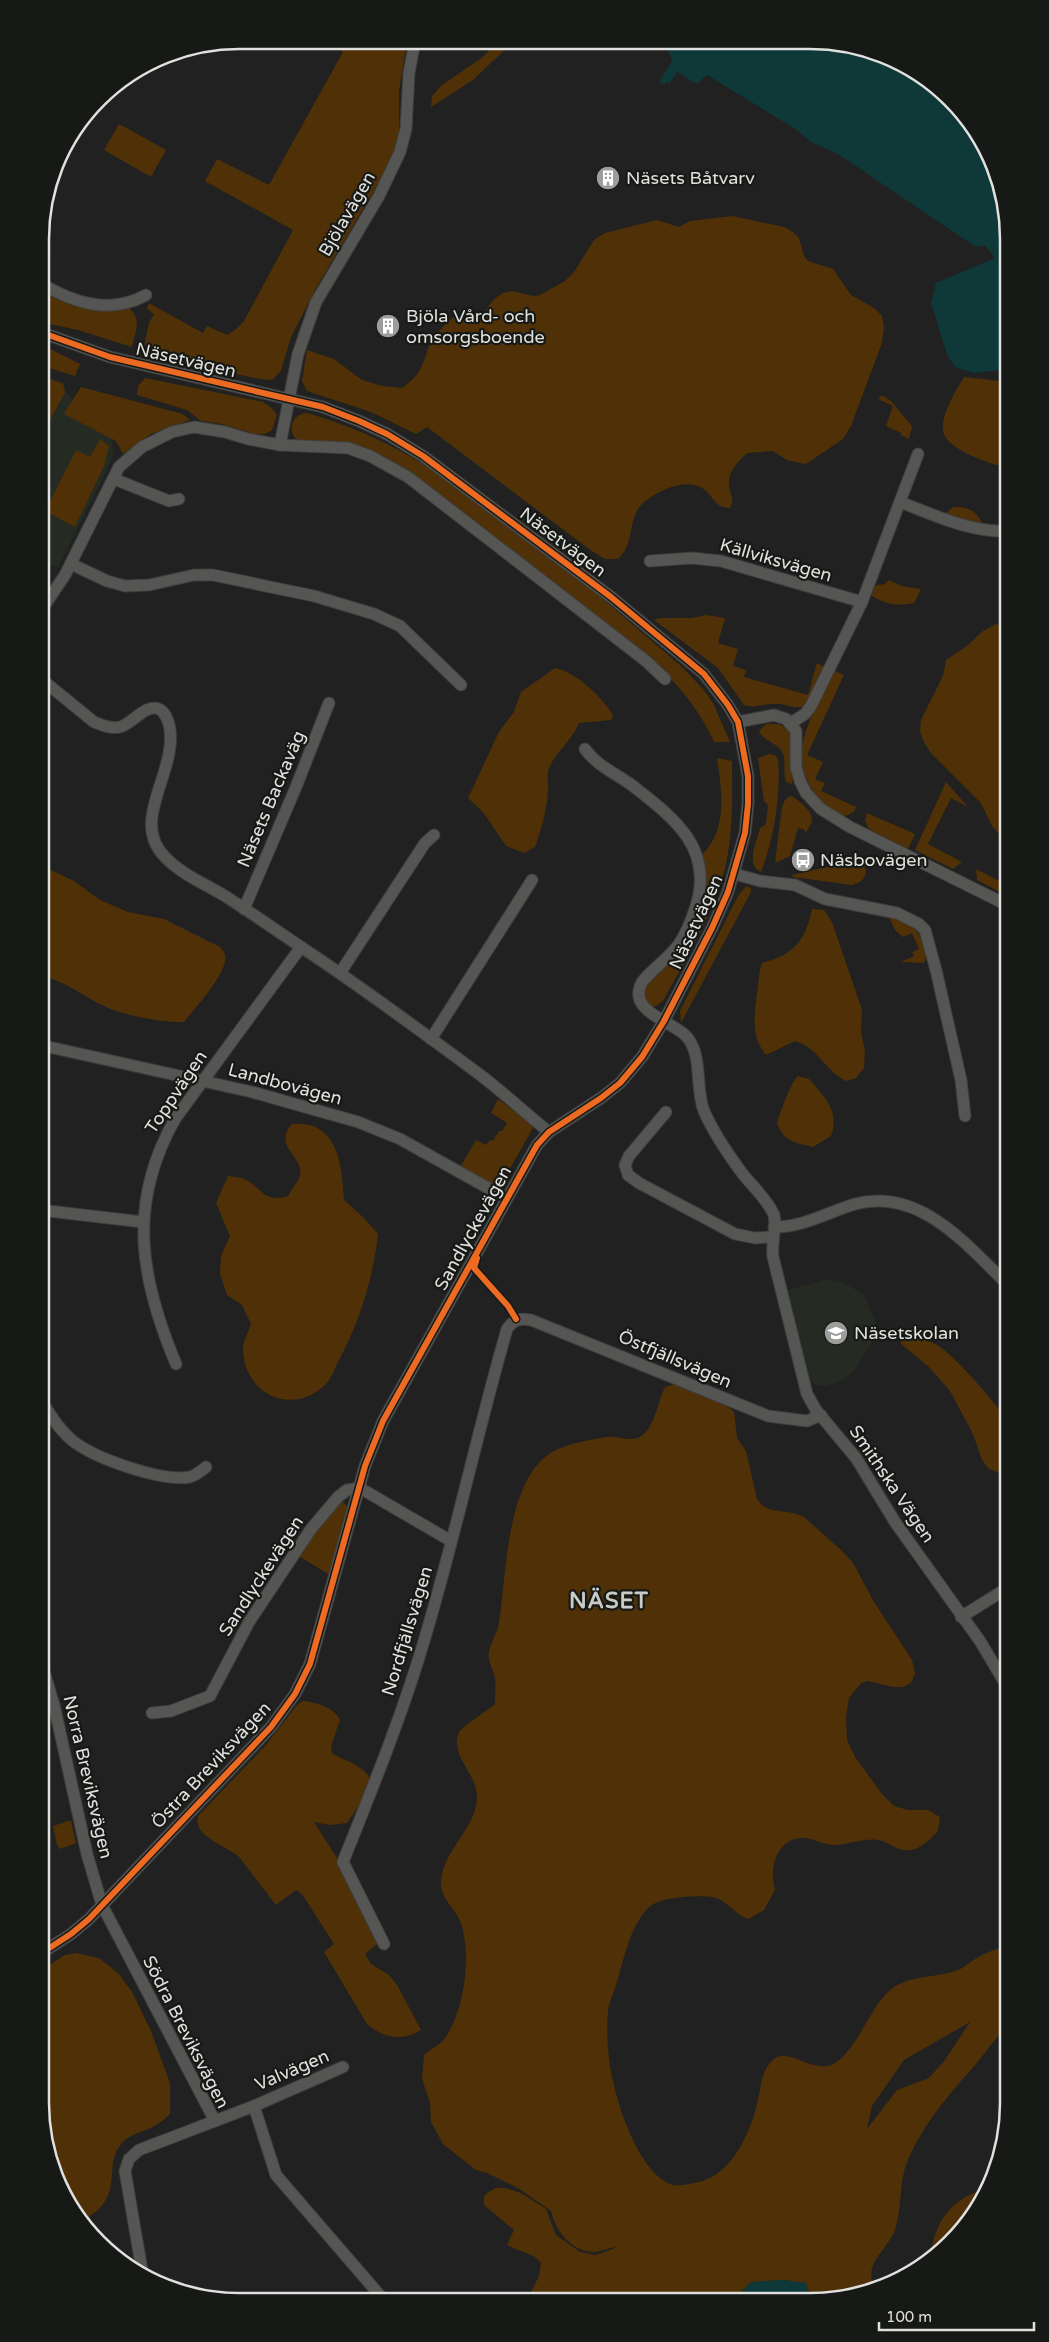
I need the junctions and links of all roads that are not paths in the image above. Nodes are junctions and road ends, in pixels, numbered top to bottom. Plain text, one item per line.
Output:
1 (414, 49) edge
2 (49, 288) edge
3 (146, 295) dead end
4 (49, 335) edge
5 (289, 399) junction
6 (280, 445) junction
7 (918, 454) dead end
8 (114, 479) junction
9 (179, 499) dead end
10 (900, 502) junction
11 (1000, 531) edge
12 (650, 561) dead end
13 (71, 564) junction
14 (49, 600) edge
15 (862, 602) junction
16 (665, 679) dead end
17 (49, 685) edge
18 (461, 685) dead end
19 (329, 703) dead end
20 (738, 722) junction
21 (791, 723) junction
22 (585, 749) dead end
23 (434, 835) dead end
24 (735, 874) junction
25 (532, 880) dead end
26 (1000, 901) edge
27 (244, 909) junction
28 (301, 947) junction
29 (340, 973) junction
30 (664, 1021) junction
31 (431, 1039) junction
32 (49, 1047) edge
33 (202, 1081) junction
34 (666, 1112) dead end
35 (965, 1116) dead end
36 (549, 1132) junction
37 (506, 1198) junction
38 (49, 1211) edge
39 (143, 1222) junction
40 (773, 1232) junction
41 (1000, 1277) edge
42 (516, 1320) joint
43 (176, 1364) dead end
44 (49, 1411) edge
45 (821, 1415) junction
46 (206, 1467) dead end
47 (360, 1488) junction
48 (451, 1541) junction
49 (1000, 1593) edge
50 (962, 1617) junction
51 (1000, 1674) edge
52 (49, 1688) edge
53 (152, 1713) dead end
54 (102, 1905) junction
55 (384, 1944) dead end
56 (49, 1948) edge
57 (343, 2067) dead end
58 (254, 2106) junction
59 (215, 2121) junction
60 (141, 2266) edge
61 (378, 2293) edge

1 - 5 street, Bjölavägen
2 - 3 street
4 - 5 street, Näsetvägen
5 - 6 street
5 - 20 street, Näsetvägen
6 - 8 street
6 - 16 street
7 - 10 street
8 - 9 street
8 - 13 street
10 - 11 street
10 - 15 street
12 - 15 street, Källviksvägen
13 - 14 street
13 - 18 street
15 - 21 street
17 - 27 street
19 - 27 street, Näsets Backaväg
20 - 21 street
20 - 24 street, Näsetvägen
21 - 26 street
22 - 30 street, Smithska Vägen
23 - 29 street
24 - 30 street, Näsetvägen
24 - 35 street
25 - 31 street
27 - 28 street
28 - 29 street
28 - 33 street, Toppvägen
29 - 31 street
30 - 36 street, Sandlyckevägen
30 - 40 street, Smithska Vägen
31 - 36 street
32 - 33 street, Landbovägen
33 - 37 street, Landbovägen
33 - 39 street, Toppvägen
34 - 40 street
36 - 37 street, Sandlyckevägen
37 - 47 street, Sandlyckevägen
38 - 39 street
39 - 43 street, Toppvägen
40 - 41 street
40 - 45 street, Smithska Vägen
42 - 45 street, Östfjällsvägen
42 - 48 street, Nordfjällsvägen
44 - 46 street
45 - 50 street, Smithska Vägen
47 - 48 street
47 - 53 street, Sandlyckevägen
47 - 54 street, Östra Breviksvägen
48 - 55 street, Nordfjällsvägen
49 - 50 street
50 - 51 street, Smithska Vägen
52 - 54 street, Norra Breviksvägen
54 - 56 street, Östra Breviksvägen
54 - 59 street, Södra Breviksvägen
57 - 58 street, Valvägen
58 - 59 street, Valvägen
58 - 61 street
59 - 60 street, Södra Breviksvägen

